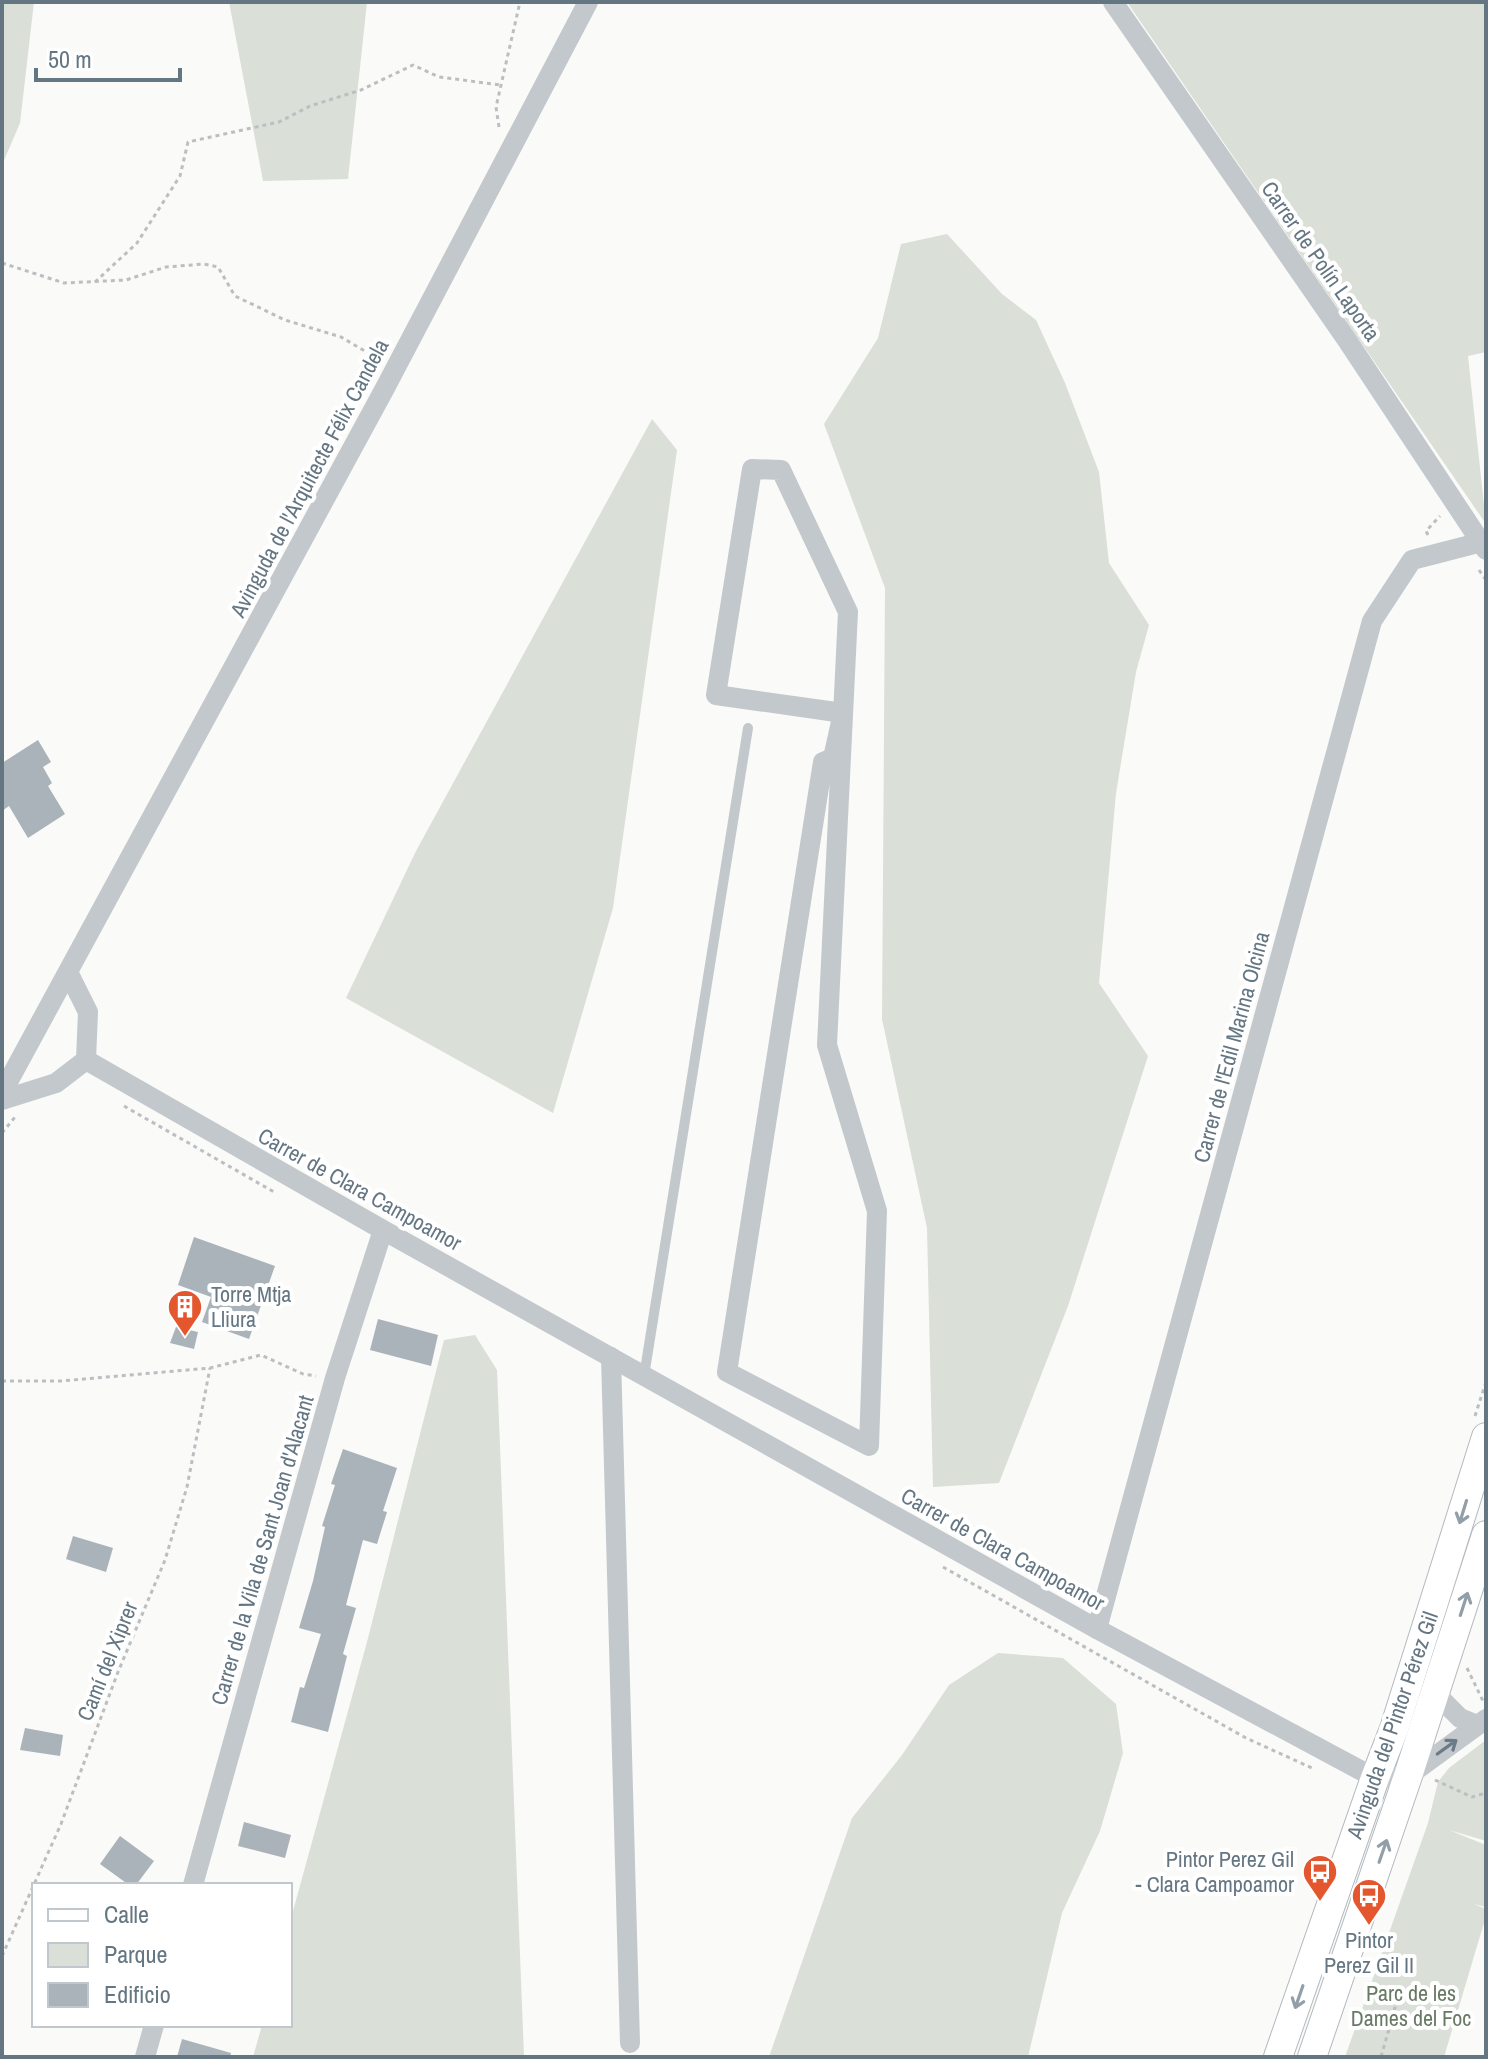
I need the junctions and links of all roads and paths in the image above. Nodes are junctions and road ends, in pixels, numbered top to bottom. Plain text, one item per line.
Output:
1 (520, 2) edge
2 (588, 2) edge
3 (1113, 2) edge
4 (501, 85) junction
5 (504, 161) junction
6 (2, 263) edge
7 (95, 282) junction
8 (384, 390) junction
9 (1440, 517) dead end
10 (1482, 550) edge
11 (1438, 554) junction
12 (1486, 580) edge
13 (843, 713) joint
14 (748, 728) dead end
15 (69, 974) junction
16 (86, 1060) junction
17 (2, 1093) edge
18 (2, 1100) edge
19 (25, 1111) dead end
20 (2, 1133) edge
21 (383, 1230) junction
22 (611, 1357) junction
23 (210, 1368) junction
24 (644, 1376) junction
25 (335, 1378) junction
26 (2, 1381) edge
27 (1486, 1437) edge
28 (1486, 1535) edge
29 (1097, 1629) junction
30 (1464, 1663) dead end
31 (1435, 1693) junction
32 (1486, 1704) edge
33 (1482, 1722) edge
34 (1419, 1776) junction
35 (1375, 1778) junction
36 (1486, 1793) edge
37 (35, 1883) edge
38 (194, 1883) edge
39 (32, 1889) edge
40 (2, 1956) edge
41 (1370, 1986) dead end
42 (153, 2027) edge
43 (630, 2043) dead end
44 (145, 2057) edge
45 (1278, 2057) edge
46 (1312, 2057) edge
47 (1381, 2057) edge

1 - 4 path
2 - 5 street, Avinguda de l'Arquitecte Félix Candela
3 - 10 street, Carrer de Polín Laporta
4 - 5 path
4 - 7 path
5 - 8 street, Avinguda de l'Arquitecte Félix Candela
6 - 7 path
7 - 8 path
8 - 15 street, Avinguda de l'Arquitecte Félix Candela
9 - 11 path
10 - 11 street, Carrer de l'Edil Marina Olcina
10 - 12 path
11 - 29 street, Carrer de l'Edil Marina Olcina
13 - 13 street
14 - 24 lane
15 - 16 street
15 - 17 street, Avinguda de l'Arquitecte Félix Candela
16 - 18 street
16 - 21 street, Carrer de Clara Campoamor
19 - 20 path
21 - 22 street, Carrer de Clara Campoamor
21 - 25 street, Carrer de la Vila de Sant Joan d'Alacant
22 - 24 street, Carrer de Clara Campoamor
22 - 43 street
23 - 25 path
23 - 26 path
23 - 37 path, Camí del Xiprer
24 - 29 street, Carrer de Clara Campoamor
25 - 38 street, Carrer de la Vila de Sant Joan d'Alacant
27 -> 35 main road, Avinguda del Pintor Pérez Gil
31 -> 28 main road, Avinguda del Pintor Pérez Gil
29 - 35 street, Carrer de Clara Campoamor
30 - 32 path
31 - 33 street
31 - 34 main road, Avinguda del Pintor Pérez Gil
34 -> 33 street
34 - 35 street
34 - 36 path
46 -> 34 main road, Avinguda del Pintor Pérez Gil
35 -> 45 main road, Avinguda del Pintor Pérez Gil
39 - 40 path, Camí del Xiprer
41 - 47 path
42 - 44 street

